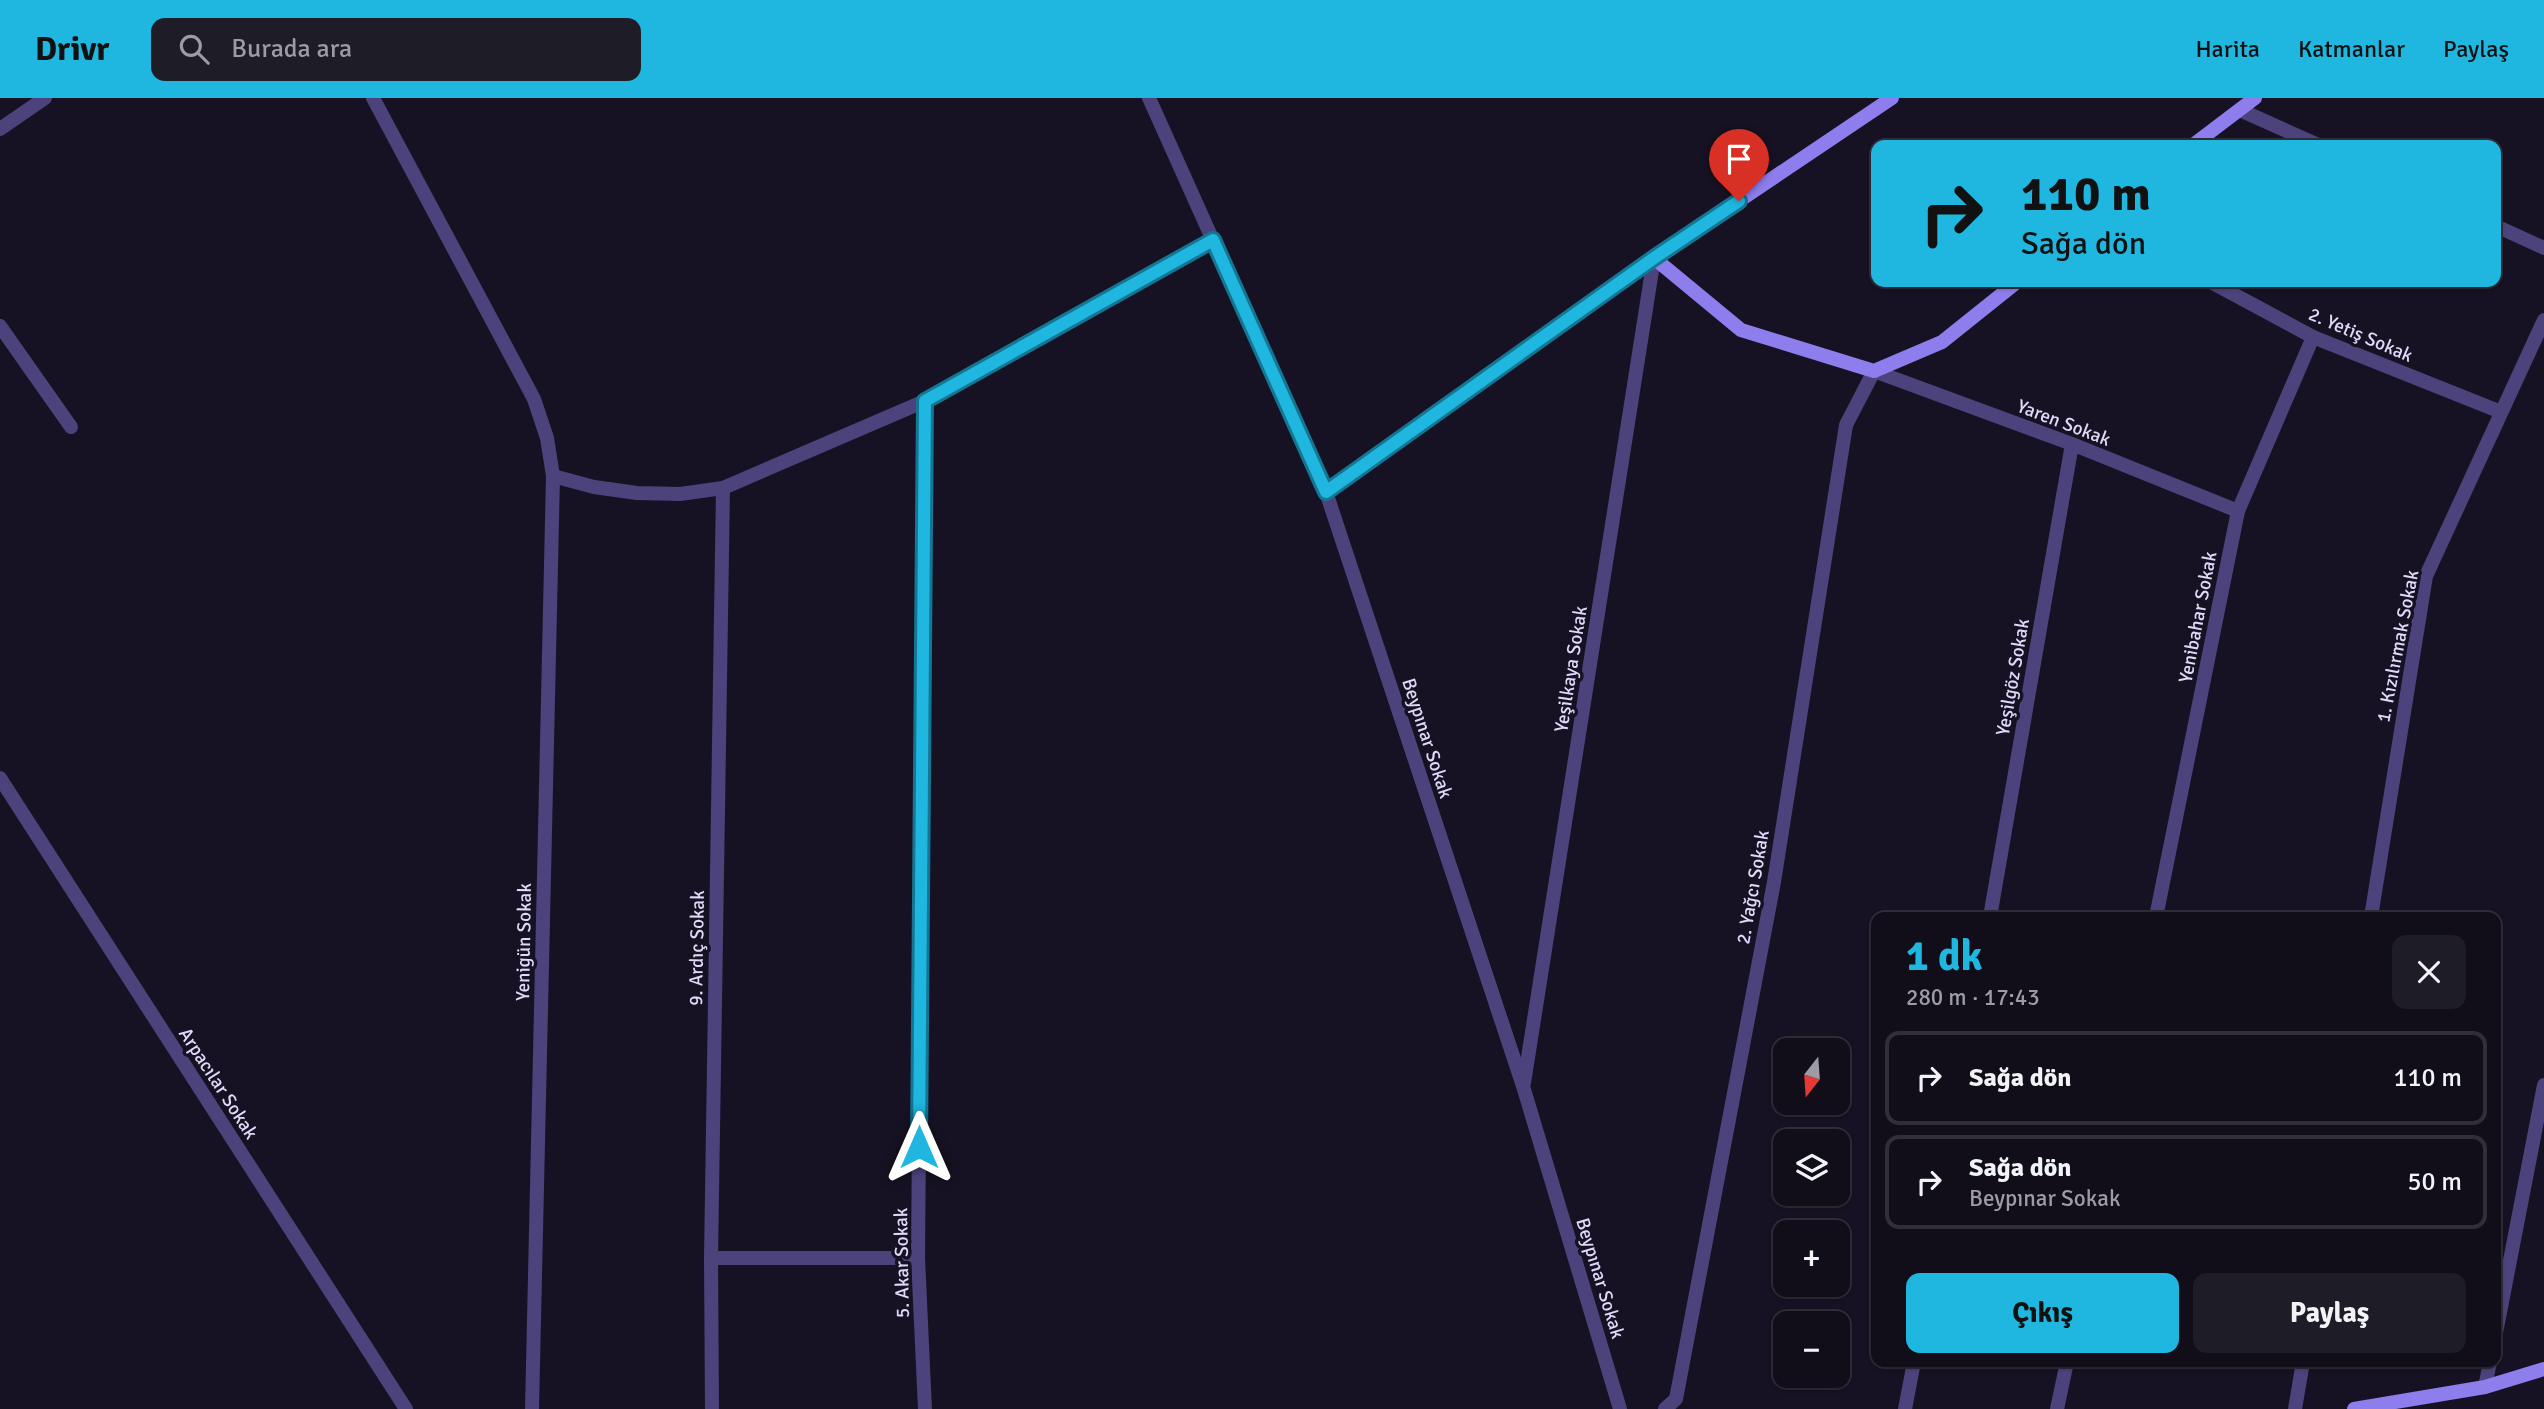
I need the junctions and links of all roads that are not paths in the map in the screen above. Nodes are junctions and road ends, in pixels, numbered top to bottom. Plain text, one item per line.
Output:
1 (45, 98) edge
2 (373, 98) edge
3 (1149, 98) edge
4 (2255, 98) edge
5 (1890, 99) edge
6 (2240, 110) junction
7 (0, 129) edge
8 (2200, 140) edge
9 (2307, 140) edge
10 (2501, 228) edge
11 (1213, 240) junction
12 (2544, 248) edge
13 (1654, 258) junction
14 (2011, 287) edge
15 (2220, 287) edge
16 (2544, 320) edge
17 (0, 326) edge
18 (2313, 337) junction
19 (1874, 371) junction
20 (925, 401) junction
21 (2501, 412) junction
22 (71, 427) dead end
23 (2072, 444) junction
24 (553, 477) junction
25 (723, 488) junction
26 (1326, 492) junction
27 (2238, 511) junction
28 (0, 778) edge
29 (1991, 912) edge
30 (2157, 912) edge
31 (2372, 912) edge
32 (1523, 1086) junction
33 (2544, 1086) edge
34 (711, 1258) junction
35 (918, 1258) junction
36 (2501, 1307) edge
37 (1913, 1367) edge
38 (2066, 1367) edge
39 (2302, 1367) edge
40 (2489, 1367) edge
41 (2544, 1369) edge
42 (2485, 1387) junction
43 (2408, 1404) edge
44 (405, 1409) edge
45 (532, 1409) edge
46 (712, 1409) edge
47 (925, 1409) edge
48 (1620, 1409) edge
49 (1664, 1409) edge
50 (1905, 1409) edge
51 (2057, 1409) edge
52 (2295, 1409) edge
53 (2354, 1409) edge

1 - 7 street
2 - 24 street, Yenigün Sokak
3 - 11 street, Beypınar Sokak
4 - 6 main road
5 - 13 main road
6 - 8 main road
6 - 9 street
10 - 12 street
11 - 20 street
11 - 26 street, Beypınar Sokak
13 - 19 main road
13 - 26 main road
13 - 32 street, Yeşilkaya Sokak
14 - 19 main road
15 - 18 street, 2. Yetiş Sokak
16 - 21 street, 1. Kızılırmak Sokak
17 - 22 street
18 - 21 street, 2. Yetiş Sokak
18 - 27 street, Yenibahar Sokak
19 - 23 street, Yaren Sokak
19 - 49 street, 2. Yağcı Sokak
20 - 25 street
20 - 35 street, 5. Akar Sokak
21 - 31 street, 1. Kızılırmak Sokak
23 - 27 street, Yaren Sokak
23 - 29 street, Yeşilgöz Sokak
24 - 25 street
24 - 45 street, Yenigün Sokak
25 - 34 street, 9. Ardıç Sokak
26 - 32 street, Beypınar Sokak
27 - 30 street, Yenibahar Sokak
28 - 44 street, Arpacılar Sokak
32 - 48 street, Beypınar Sokak
33 - 36 street
34 - 35 street
34 - 46 street, 9. Ardıç Sokak
35 - 47 street, 5. Akar Sokak
37 - 50 street
38 - 51 street
39 - 52 street
40 - 42 street
41 - 42 main road
42 - 43 main road
43 - 53 main road

